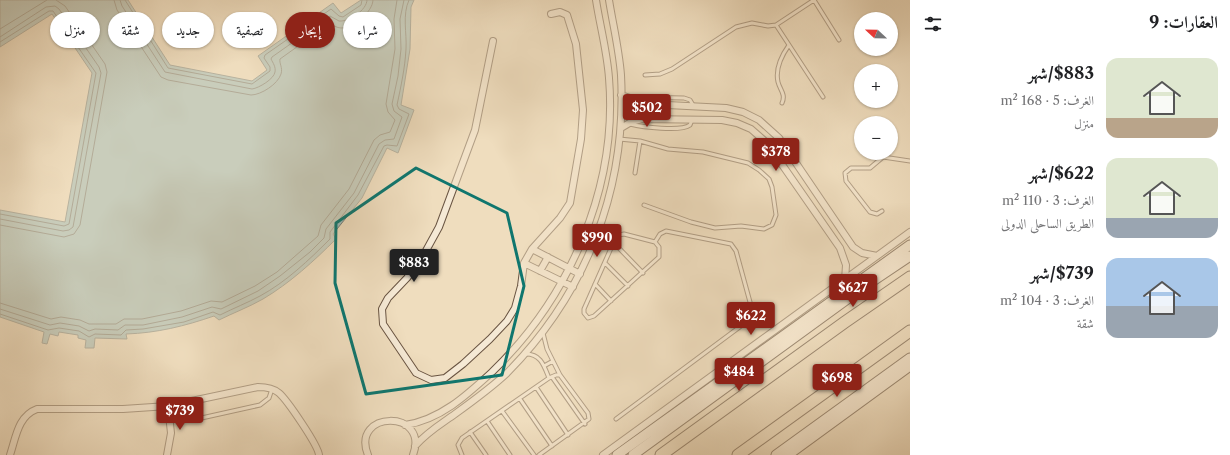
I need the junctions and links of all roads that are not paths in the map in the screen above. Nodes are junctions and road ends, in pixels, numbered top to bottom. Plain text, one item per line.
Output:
1 (596, 0) edge
2 (609, 0) edge
3 (814, 0) edge
4 (551, 14) dead end
5 (776, 25) junction
6 (839, 40) dead end
7 (493, 41) dead end
8 (789, 45) junction
9 (619, 60) junction
10 (607, 61) junction
11 (645, 75) dead end
12 (621, 95) junction
13 (823, 97) dead end
14 (782, 103) dead end
15 (693, 106) junction
16 (692, 119) junction
17 (608, 134) junction
18 (620, 134) junction
19 (640, 141) junction
20 (910, 160) edge
21 (634, 173) dead end
22 (803, 173) junction
23 (602, 178) junction
24 (613, 180) junction
25 (793, 180) junction
26 (644, 205) dead end
27 (882, 211) dead end
28 (600, 226) junction
29 (910, 232) edge
30 (619, 235) junction
31 (655, 242) junction
32 (614, 243) junction
33 (910, 245) edge
34 (532, 249) junction
35 (877, 256) junction
36 (910, 256) edge
37 (548, 257) junction
38 (524, 263) junction
39 (605, 263) junction
40 (569, 268) junction
41 (540, 271) junction
42 (643, 273) junction
43 (580, 274) junction
44 (910, 277) edge
45 (845, 280) junction
46 (562, 281) junction
47 (595, 284) junction
48 (628, 286) junction
49 (859, 286) junction
50 (573, 287) junction
51 (611, 301) junction
52 (829, 308) junction
53 (910, 331) edge
54 (543, 332) junction
55 (526, 354) junction
56 (910, 358) edge
57 (553, 361) junction
58 (544, 366) junction
59 (910, 366) edge
60 (732, 367) junction
61 (560, 376) junction
62 (551, 377) junction
63 (536, 388) junction
64 (272, 389) junction
65 (520, 399) junction
66 (184, 403) junction
67 (168, 406) junction
68 (502, 411) junction
69 (616, 419) dead end
70 (487, 421) junction
71 (585, 424) junction
72 (405, 425) junction
73 (470, 432) junction
74 (568, 435) junction
75 (415, 446) junction
76 (552, 446) junction
77 (366, 447) junction
78 (10, 455) edge
79 (167, 455) edge
80 (319, 455) edge
81 (363, 455) edge
82 (368, 455) edge
83 (413, 455) edge
84 (462, 455) edge
85 (486, 455) edge
86 (510, 455) edge
87 (534, 455) edge
88 (539, 455) edge
89 (603, 455) edge
90 (617, 455) edge
91 (633, 455) edge
92 (662, 455) edge
93 (738, 455) edge
94 (776, 455) edge
95 (788, 455) edge

1 - 10 street
2 - 9 street
3 - 5 lane
3 - 6 lane
4 - 34 street
5 - 8 lane
5 - 11 lane
7 - 38 street
8 - 13 lane
8 - 14 lane
9 - 10 street
9 - 12 street
10 - 17 street
12 - 15 street
12 - 18 street
15 - 16 street
15 - 22 street
16 - 18 street
16 - 25 street
17 - 18 street
17 - 23 street
18 - 19 lane
18 - 24 street
19 - 21 lane
19 - 26 lane
20 - 27 lane
22 - 25 street
22 - 35 street
23 - 24 street
23 - 40 street
24 - 28 street
25 - 45 street
28 - 30 lane
28 - 43 street
29 - 35 street
30 - 31 lane
30 - 32 lane
31 - 42 lane
31 - 69 lane
32 - 39 lane
32 - 42 lane
33 - 49 main road
34 - 37 street
34 - 38 street
35 - 45 street
36 - 49 main road
37 - 40 street
37 - 41 street
38 - 41 street
39 - 47 lane
39 - 48 lane
40 - 43 street
40 - 46 street
41 - 46 street
42 - 48 lane
43 - 50 street
44 - 92 highway
45 - 60 street
46 - 50 street
46 - 72 street
47 - 51 lane
47 - 51 lane
48 - 51 lane
49 - 52 main road
50 - 54 street
52 - 60 main road
52 - 91 main road
53 - 93 highway
54 - 55 street
54 - 57 lane
55 - 58 lane
55 - 75 street
56 - 94 main road
57 - 58 lane
57 - 61 lane
58 - 62 lane
59 - 95 main road
60 - 89 street
60 - 90 main road
61 - 62 lane
61 - 71 lane
62 - 63 lane
62 - 71 lane
63 - 65 lane
63 - 74 lane
64 - 66 street
64 - 66 lane
64 - 80 street
65 - 68 lane
65 - 76 lane
66 - 67 street
67 - 78 street
67 - 79 street
68 - 70 lane
68 - 87 lane
70 - 73 lane
70 - 86 lane
71 - 74 lane
72 - 75 street
72 - 77 street
73 - 84 lane
73 - 85 lane
74 - 76 lane
75 - 83 street
76 - 88 lane
77 - 81 street
77 - 82 street

